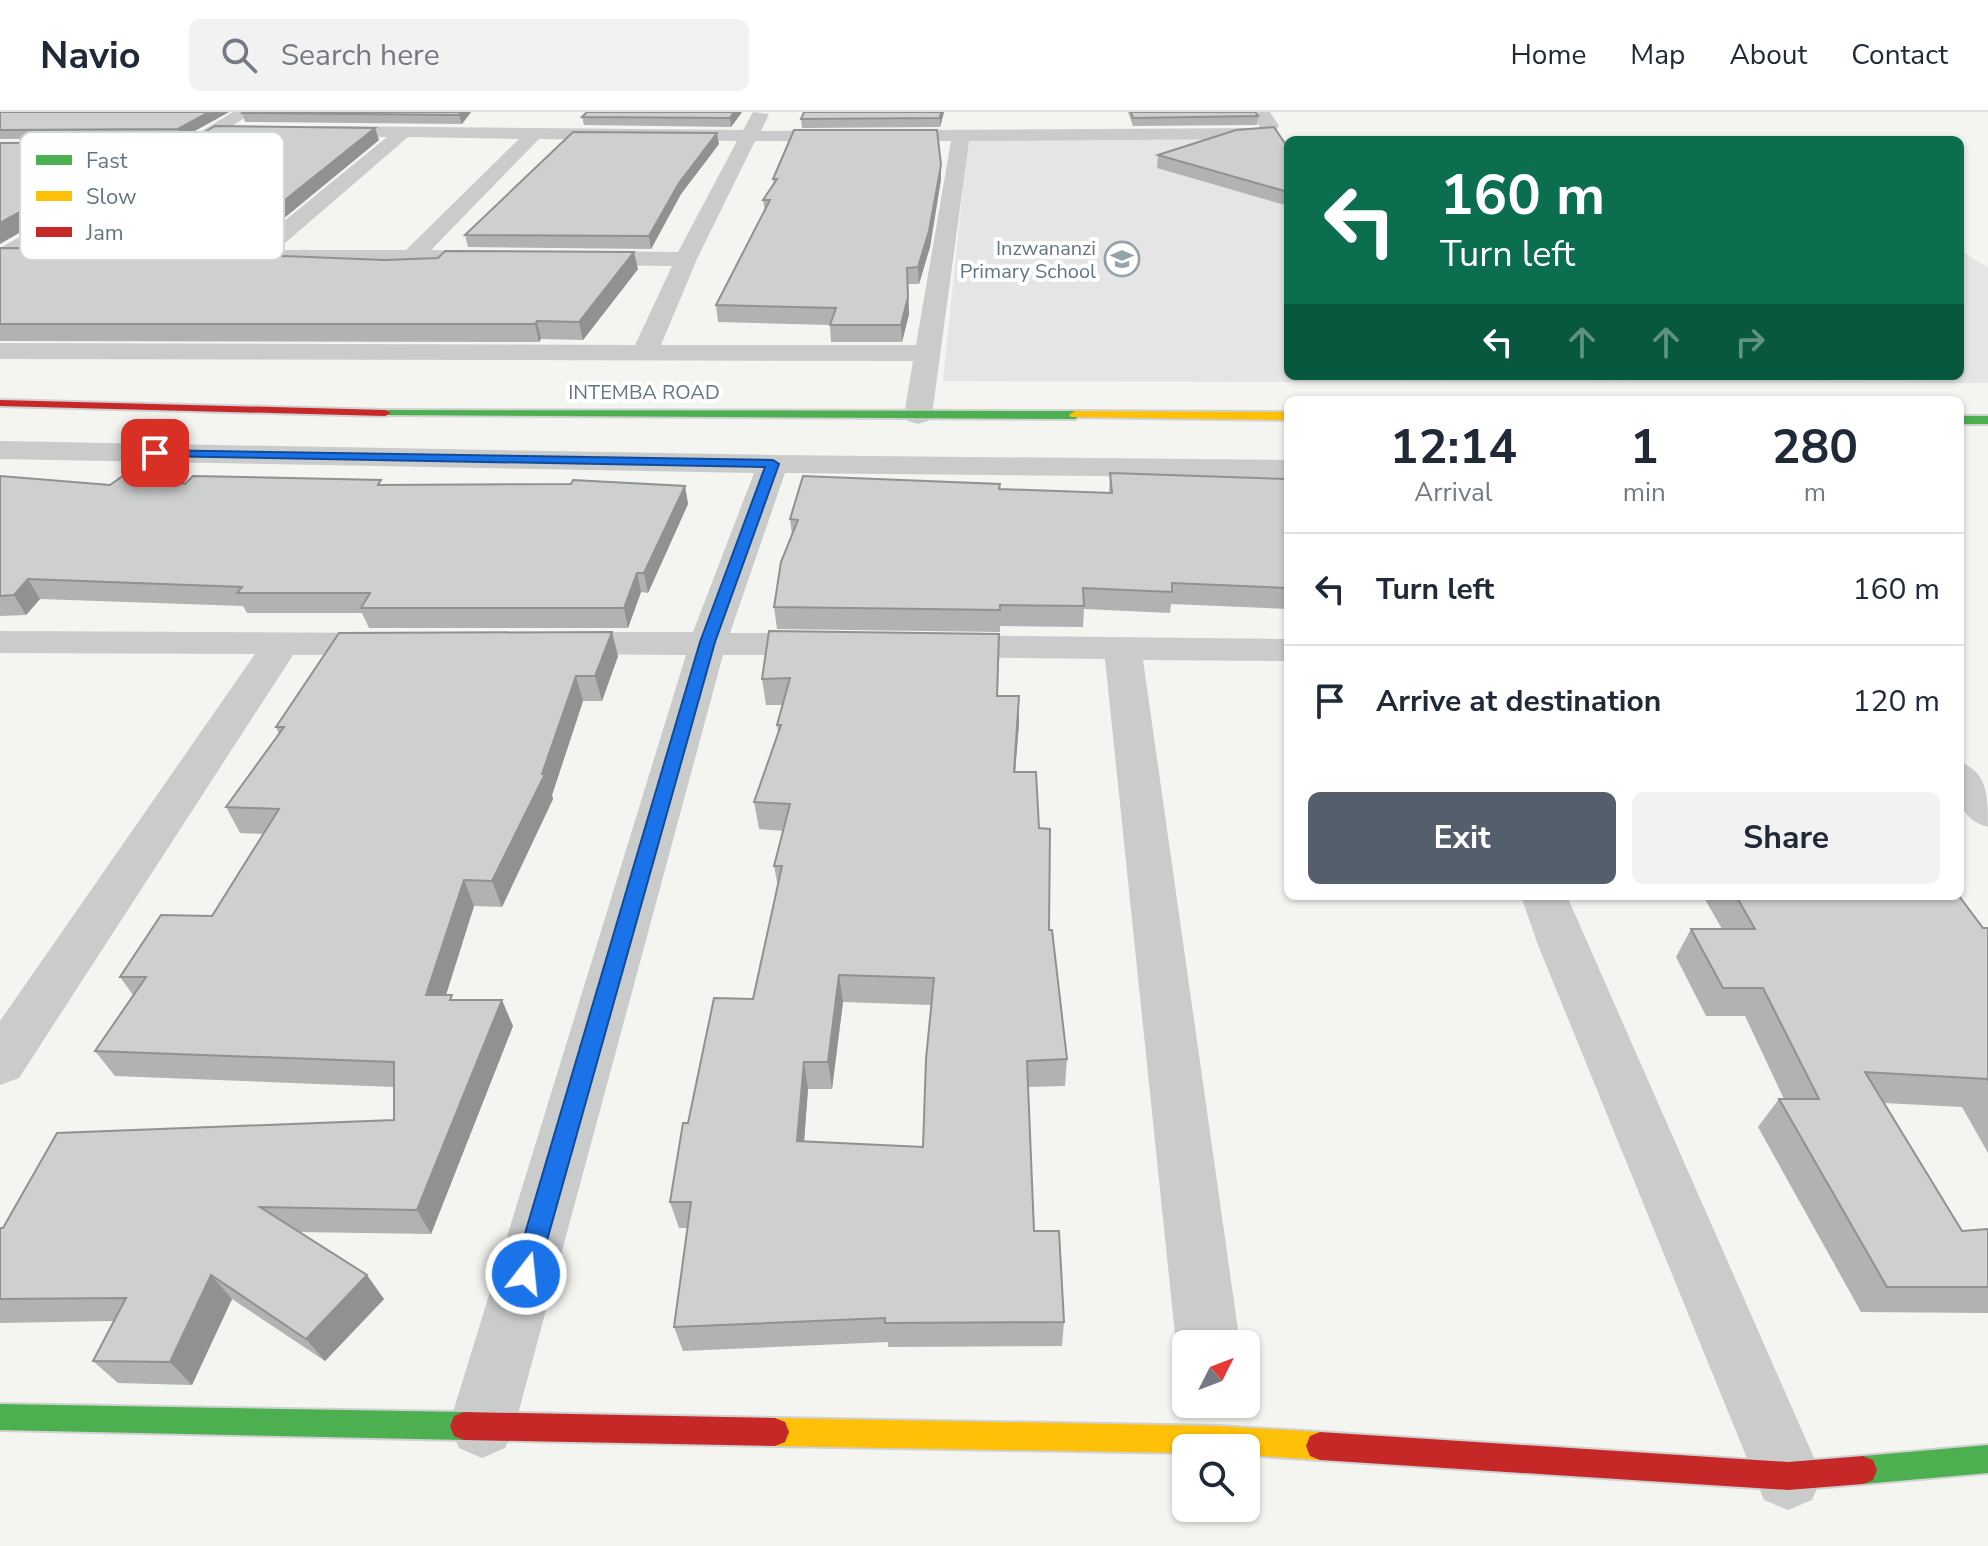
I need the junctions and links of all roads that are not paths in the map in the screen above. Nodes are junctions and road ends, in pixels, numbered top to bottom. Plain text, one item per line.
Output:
1 (761, 112) edge
2 (1261, 112) edge
3 (246, 121) edge
4 (294, 131) edge
5 (211, 132) edge
6 (404, 132) junction
7 (535, 133) junction
8 (751, 136) junction
9 (961, 136) junction
10 (284, 233) edge
11 (20, 245) edge
12 (2, 255) edge
13 (284, 256) edge
14 (413, 256) junction
15 (519, 258) edge
16 (550, 258) edge
17 (686, 259) junction
18 (0, 351) edge
19 (645, 351) junction
20 (925, 353) junction
21 (0, 403) edge
22 (918, 415) junction
23 (1284, 416) edge
24 (1964, 420) edge
25 (1988, 420) edge
26 (0, 450) edge
27 (773, 464) junction
28 (1284, 469) edge
29 (0, 642) edge
30 (708, 642) junction
31 (423, 643) edge
32 (518, 643) edge
33 (281, 644) junction
34 (1123, 649) junction
35 (1284, 650) edge
36 (1964, 781) edge
37 (1988, 812) edge
38 (1545, 900) edge
39 (0, 1063) edge
40 (1206, 1330) edge
41 (0, 1417) edge
42 (1217, 1422) edge
43 (482, 1425) junction
44 (1988, 1459) edge
45 (1788, 1476) junction

1 - 8 street
2 - 9 street
3 - 5 street
4 - 6 street
6 - 7 street
6 - 10 street
7 - 8 street
7 - 14 street
8 - 9 street
8 - 17 street
9 - 20 street
11 - 12 street
13 - 14 street
14 - 15 street
16 - 17 street
17 - 19 street
18 - 19 street
19 - 20 street
20 - 22 street
21 - 22 street, INTEMBA ROAD
22 - 23 street, INTEMBA ROAD
24 - 25 street
26 - 27 street
27 - 28 street
27 - 30 street
29 - 33 street
30 - 32 street
30 - 34 street
30 - 43 street
31 - 33 street
33 - 39 street
34 - 35 street
34 - 40 street
36 - 37 street
38 - 45 street
41 - 43 street
42 - 43 street
42 - 45 street
44 - 45 street

